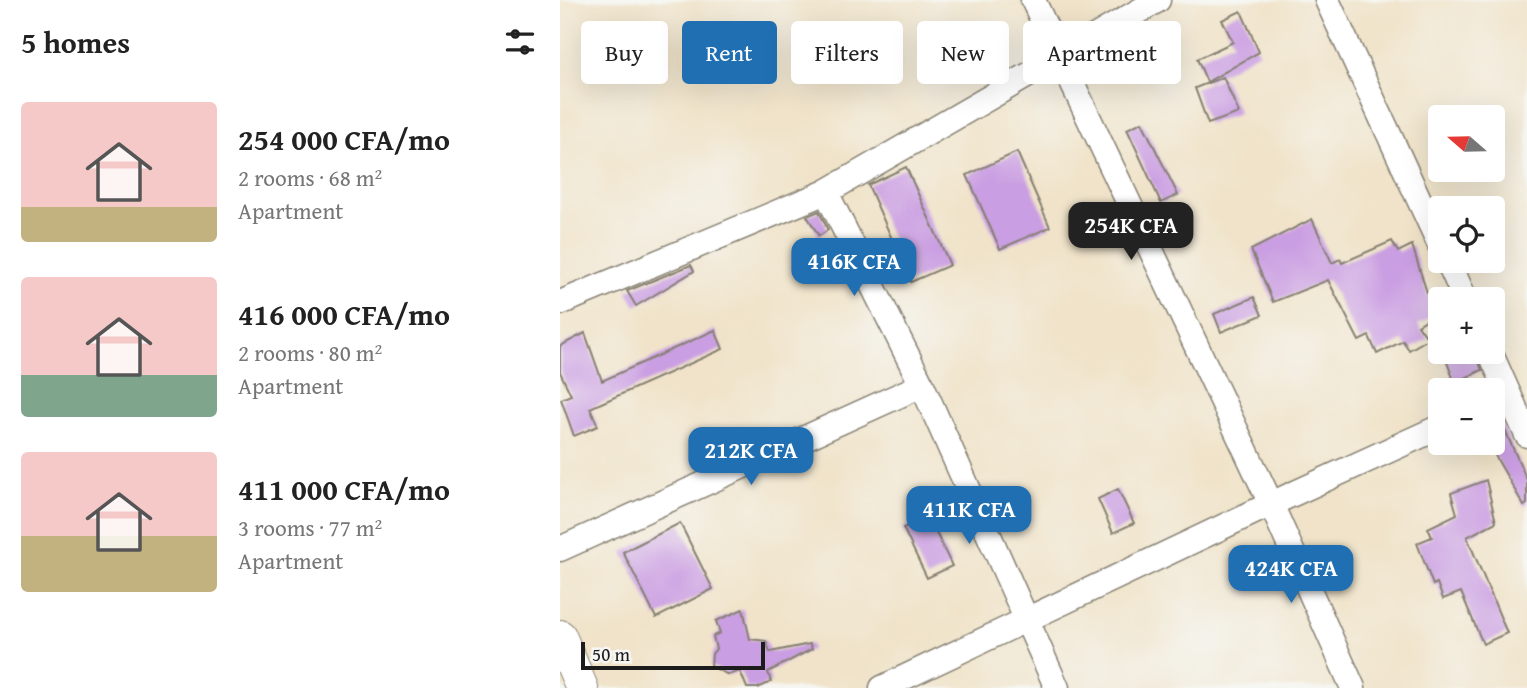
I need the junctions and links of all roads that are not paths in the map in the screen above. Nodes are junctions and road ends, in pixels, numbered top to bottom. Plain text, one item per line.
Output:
1 (1033, 0) edge
2 (1158, 0) edge
3 (1327, 0) edge
4 (1043, 21) edge
5 (1122, 21) edge
6 (1023, 78) edge
7 (1072, 84) edge
8 (826, 192) junction
9 (1428, 219) edge
10 (560, 303) edge
11 (1495, 364) edge
12 (922, 385) junction
13 (1510, 396) edge
14 (1428, 432) edge
15 (1527, 435) edge
16 (1271, 504) junction
17 (560, 549) edge
18 (1026, 620) junction
19 (560, 636) edge
20 (582, 688) edge
21 (882, 688) edge
22 (1056, 688) edge
23 (1353, 688) edge

1 - 4 street
2 - 5 street
3 - 9 street
6 - 8 street
7 - 16 street
8 - 10 street
8 - 12 street
11 - 13 street
12 - 17 street
12 - 18 street
13 - 15 street
14 - 16 street
16 - 18 street
16 - 23 street
18 - 21 street
18 - 22 street
19 - 20 street

